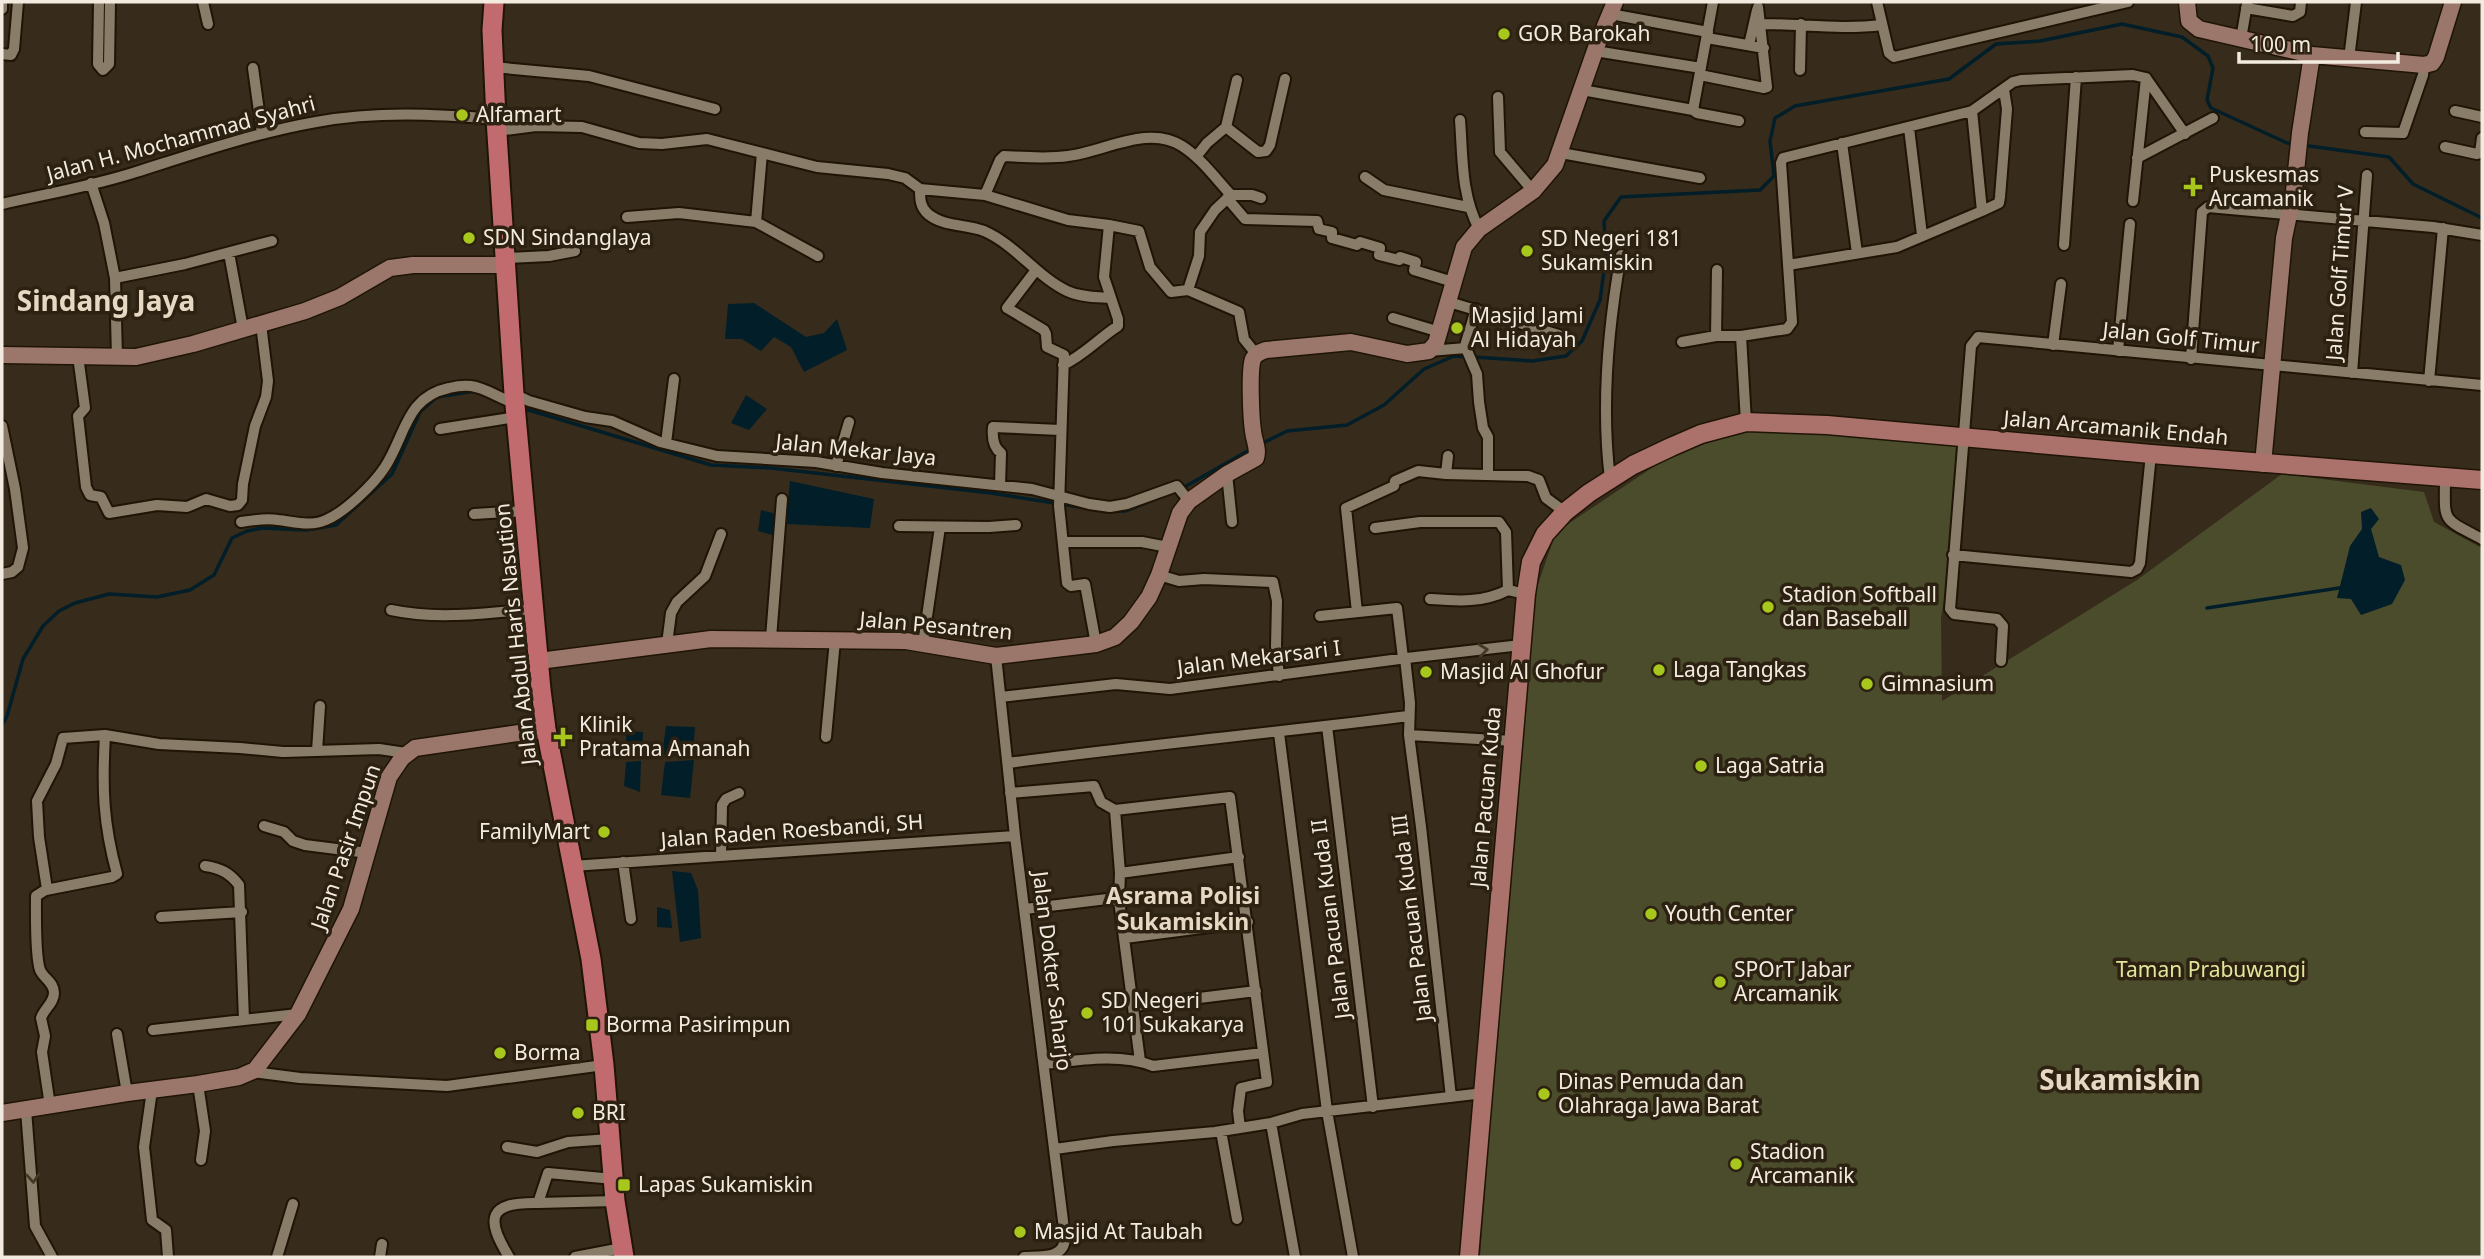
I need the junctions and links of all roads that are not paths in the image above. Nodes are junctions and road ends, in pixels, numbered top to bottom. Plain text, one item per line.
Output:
1 (2, 2) edge
2 (18, 2) edge
3 (99, 2) edge
4 (110, 2) edge
5 (203, 2) edge
6 (494, 2) edge
7 (1713, 2) edge
8 (1877, 2) edge
9 (2128, 2) edge
10 (2187, 2) edge
11 (2301, 2) edge
12 (2356, 2) edge
13 (2453, 2) edge
14 (1758, 4) edge
15 (2247, 5) edge
16 (1613, 8) edge
17 (2, 9) edge
18 (208, 24) dead end
19 (1761, 24) junction
20 (1801, 24) junction
21 (1882, 25) junction
22 (1708, 35) junction
23 (2241, 39) junction
24 (1749, 45) junction
25 (1764, 48) junction
26 (1595, 51) junction
27 (2, 54) edge
28 (2312, 55) junction
29 (2349, 59) junction
30 (2424, 65) junction
31 (493, 67) junction
32 (253, 68) dead end
33 (1800, 70) dead end
34 (1700, 72) junction
35 (2076, 77) junction
36 (2146, 78) junction
37 (1285, 79) dead end
38 (1237, 80) dead end
39 (2004, 90) junction
40 (1586, 91) junction
41 (1498, 97) dead end
42 (715, 109) dead end
43 (1693, 110) junction
44 (1972, 111) junction
45 (2455, 111) dead end
46 (2482, 117) edge
47 (2213, 118) dead end
48 (1460, 120) dead end
49 (1740, 121) dead end
50 (496, 125) junction
51 (1226, 127) junction
52 (1909, 128) junction
53 (2365, 132) dead end
54 (262, 133) junction
55 (2185, 134) junction
56 (2482, 138) edge
57 (1842, 143) junction
58 (2445, 147) dead end
59 (762, 153) junction
60 (1561, 153) junction
61 (1196, 157) junction
62 (2137, 158) junction
63 (2367, 175) dead end
64 (1365, 177) dead end
65 (1700, 178) dead end
66 (91, 183) junction
67 (920, 189) junction
68 (1532, 191) junction
69 (985, 195) junction
70 (1229, 197) junction
71 (1261, 198) dead end
72 (2133, 201) dead end
73 (2, 204) edge
74 (1468, 206) junction
75 (1982, 211) junction
76 (2288, 215) junction
77 (627, 217) dead end
78 (756, 222) junction
79 (2363, 222) junction
80 (2130, 224) dead end
81 (1108, 225) junction
82 (2442, 228) junction
83 (1479, 229) junction
84 (1922, 235) junction
85 (2482, 235) edge
86 (272, 241) dead end
87 (2064, 245) dead end
88 (575, 251) dead end
89 (229, 253) junction
90 (1857, 253) junction
91 (1620, 255) dead end
92 (818, 256) dead end
93 (506, 261) junction
94 (1788, 265) junction
95 (1036, 270) junction
96 (1717, 270) dead end
97 (115, 278) junction
98 (1453, 282) junction
99 (2061, 284) dead end
100 (1188, 290) junction
101 (1109, 298) junction
102 (1449, 302) junction
103 (1476, 309) junction
104 (1393, 318) dead end
105 (261, 324) junction
106 (243, 329) junction
107 (1440, 332) junction
108 (1559, 335) dead end
109 (1716, 336) junction
110 (1741, 336) junction
111 (1682, 342) dead end
112 (2053, 345) junction
113 (1467, 350) junction
114 (1429, 351) junction
115 (2118, 351) junction
116 (1256, 354) junction
117 (2, 355) edge
118 (78, 356) junction
119 (117, 358) junction
120 (2191, 359) junction
121 (1063, 365) junction
122 (2273, 366) junction
123 (2351, 373) junction
124 (674, 379) dead end
125 (2429, 381) junction
126 (2482, 385) edge
127 (515, 406) junction
128 (849, 422) dead end
129 (1746, 422) junction
130 (2, 426) edge
131 (440, 429) dead end
132 (1060, 429) junction
133 (1964, 436) junction
134 (666, 443) junction
135 (2151, 454) junction
136 (1448, 456) dead end
137 (2263, 464) junction
138 (836, 466) junction
139 (1227, 474) junction
140 (1446, 474) junction
141 (1488, 475) junction
142 (2445, 476) junction
143 (1610, 479) junction
144 (2482, 480) edge
145 (1000, 485) junction
146 (1183, 494) junction
147 (782, 499) dead end
148 (1059, 500) junction
149 (524, 511) junction
150 (1565, 512) junction
151 (474, 514) dead end
152 (241, 522) dead end
153 (1232, 522) dead end
154 (1016, 525) dead end
155 (899, 526) dead end
156 (940, 527) junction
157 (1375, 528) dead end
158 (722, 534) dead end
159 (2482, 539) edge
160 (1063, 542) junction
161 (1168, 547) junction
162 (1953, 555) junction
163 (2, 574) edge
164 (1159, 575) junction
165 (1507, 590) junction
166 (1526, 594) junction
167 (1430, 599) dead end
168 (534, 609) junction
169 (391, 610) dead end
170 (1357, 612) junction
171 (1320, 616) dead end
172 (771, 638) junction
173 (835, 640) junction
174 (667, 644) junction
175 (923, 644) junction
176 (1096, 644) junction
177 (1516, 646) junction
178 (996, 656) junction
179 (1404, 658) junction
180 (539, 661) junction
181 (2001, 661) dead end
182 (1279, 676) junction
183 (1001, 697) junction
184 (320, 706) dead end
185 (1408, 716) junction
186 (1327, 726) junction
187 (545, 729) junction
188 (1279, 733) junction
189 (105, 735) junction
190 (1409, 735) junction
191 (826, 737) dead end
192 (1513, 741) junction
193 (317, 751) junction
194 (406, 754) junction
195 (1008, 763) junction
196 (738, 793) dead end
197 (1010, 793) junction
198 (1115, 810) junction
199 (264, 826) dead end
200 (1015, 836) junction
201 (368, 853) junction
202 (721, 855) junction
203 (1239, 857) junction
204 (623, 862) junction
205 (205, 866) dead end
206 (572, 866) junction
207 (1120, 873) junction
208 (46, 890) junction
209 (1119, 900) junction
210 (1025, 909) junction
211 (242, 912) junction
212 (161, 917) dead end
213 (631, 919) dead end
214 (1248, 922) junction
215 (1125, 938) junction
216 (1256, 991) junction
217 (1134, 1006) junction
218 (298, 1014) junction
219 (244, 1020) junction
220 (153, 1030) dead end
221 (117, 1034) dead end
222 (1263, 1053) junction
223 (1140, 1061) junction
224 (1044, 1064) junction
225 (604, 1065) junction
226 (253, 1072) junction
227 (198, 1084) junction
228 (152, 1090) junction
229 (127, 1093) junction
230 (1484, 1093) junction
231 (1451, 1097) junction
232 (50, 1106) junction
233 (1373, 1107) junction
234 (26, 1110) junction
235 (1327, 1111) junction
236 (2, 1113) edge
237 (1271, 1123) junction
238 (1241, 1128) junction
239 (1221, 1131) junction
240 (610, 1139) junction
241 (507, 1147) dead end
242 (1055, 1149) junction
243 (201, 1160) dead end
244 (614, 1179) junction
245 (615, 1201) junction
246 (538, 1203) junction
247 (293, 1204) dead end
248 (1237, 1219) dead end
249 (383, 1244) dead end
250 (623, 1252) edge
251 (52, 1257) edge
252 (168, 1257) edge
253 (278, 1257) edge
254 (380, 1257) edge
255 (509, 1257) edge
256 (575, 1257) edge
257 (1024, 1257) edge
258 (1295, 1257) edge
259 (1353, 1257) edge
260 (1469, 1257) edge

1 - 17 street
2 - 27 street
3 - 4 street
5 - 18 street
6 - 31 highway, Jalan Abdul Haris Nasution
7 - 22 street
8 - 21 street
9 - 21 street
10 - 23 street
11 - 15 street
12 - 29 street
13 - 30 street
14 - 19 street
14 - 24 street
15 - 23 street
16 - 22 street
16 - 26 street
19 - 20 street
19 - 25 street
20 - 21 street
20 - 33 street
22 - 24 street
22 - 34 street
23 - 28 street
24 - 25 street
25 - 34 street
26 - 34 street
26 - 40 street
28 - 29 street
28 - 76 street
29 - 30 street
30 - 53 street
31 - 42 street
31 - 50 highway, Jalan Abdul Haris Nasution
32 - 54 street
34 - 43 street
35 - 36 street
35 - 39 street
35 - 87 street
36 - 55 street
36 - 62 street
37 - 51 street
38 - 51 street
39 - 44 street
39 - 75 street
40 - 43 street
40 - 60 street
41 - 68 street
43 - 49 street
44 - 52 street
44 - 75 street
45 - 46 street
47 - 55 street
48 - 74 street
50 - 54 street, Jalan H. Mochammad Syahri
50 - 59 street, Jalan H. Mochammad Syahri
50 - 93 highway, Jalan Abdul Haris Nasution
51 - 61 street
52 - 57 street
52 - 84 street
54 - 66 street, Jalan H. Mochammad Syahri
55 - 62 street
56 - 58 street
57 - 90 street
57 - 94 street
59 - 67 street, Jalan H. Mochammad Syahri
59 - 78 street
60 - 65 street
60 - 68 street
61 - 69 street
61 - 70 street
62 - 72 street
63 - 79 street, Jalan Golf Timur V
64 - 74 street
66 - 73 street, Jalan H. Mochammad Syahri
66 - 97 street
67 - 69 street
67 - 95 street
68 - 83 street
69 - 81 street
70 - 71 street
70 - 98 street
70 - 100 street
74 - 83 street
75 - 84 street
76 - 79 street
76 - 120 street
76 - 122 street
77 - 78 street
78 - 92 street
79 - 82 street
79 - 123 street, Jalan Golf Timur V
80 - 115 street
81 - 100 street
81 - 101 street
82 - 85 street
82 - 125 street
83 - 98 street
84 - 90 street
86 - 89 street
88 - 93 street
89 - 97 street
89 - 106 street
90 - 94 street
91 - 143 street
93 - 105 street
93 - 127 highway, Jalan Abdul Haris Nasution
94 - 110 street
95 - 101 street
95 - 121 street
96 - 109 street
97 - 119 street
98 - 102 street
99 - 112 street
100 - 116 street
101 - 121 street
102 - 103 street
102 - 107 street
103 - 108 street
103 - 113 street
104 - 107 street
105 - 106 street
105 - 118 street
106 - 119 street
107 - 114 street
109 - 110 street
109 - 111 street
110 - 129 street
112 - 115 street, Jalan Golf Timur
112 - 133 street, Jalan Golf Timur
113 - 114 street
113 - 141 street
114 - 116 street
115 - 120 street, Jalan Golf Timur
116 - 139 street, Jalan Pesantren
117 - 118 street
118 - 119 street
120 - 122 street, Jalan Golf Timur
121 - 132 street
122 - 123 street, Jalan Golf Timur
122 - 137 street
123 - 125 street, Jalan Golf Timur
124 - 134 street
125 - 126 street, Jalan Golf Timur
127 - 131 street
127 - 134 street, Jalan Mekar Jaya
127 - 149 highway, Jalan Abdul Haris Nasution
127 - 152 street, Jalan Mekar Jaya
128 - 138 street
129 - 133 main road, Jalan Arcamanik Endah
129 - 143 main road, Jalan Pacuan Kuda
130 - 163 street
132 - 145 street
132 - 148 street
133 - 135 main road, Jalan Arcamanik Endah
133 - 162 street
134 - 138 street, Jalan Mekar Jaya
135 - 137 main road, Jalan Arcamanik Endah
135 - 162 street
136 - 140 street
137 - 142 main road, Jalan Arcamanik Endah
138 - 145 street, Jalan Mekar Jaya
139 - 146 street, Jalan Pesantren
139 - 153 street
140 - 141 street
140 - 170 street
141 - 150 street
142 - 144 main road, Jalan Arcamanik Endah
142 - 159 street
143 - 150 main road, Jalan Pacuan Kuda
145 - 148 street, Jalan Mekar Jaya
146 - 148 street, Jalan Mekar Jaya
146 - 161 street, Jalan Pesantren
147 - 172 street
148 - 160 street
149 - 151 street
149 - 168 highway, Jalan Abdul Haris Nasution
150 - 166 main road, Jalan Pacuan Kuda
154 - 156 street
155 - 156 street
156 - 175 street
157 - 165 street
158 - 174 street
160 - 161 street
160 - 176 street
161 - 164 street, Jalan Pesantren
162 - 181 street
164 - 176 street, Jalan Pesantren
164 - 182 street
165 - 166 street
165 - 167 street
166 - 177 main road, Jalan Pacuan Kuda
168 - 169 street
168 - 180 highway, Jalan Abdul Haris Nasution
170 - 171 street
170 - 179 street, Jalan Pacuan Kuda III
172 - 173 street, Jalan Pesantren
172 - 174 street, Jalan Pesantren
173 - 175 street, Jalan Pesantren
173 - 191 street
174 - 180 street, Jalan Pesantren
175 - 178 street, Jalan Pesantren
176 - 178 street, Jalan Pesantren
179 -> 177 street, Jalan Mekarsari I
177 - 192 main road, Jalan Pacuan Kuda
178 - 183 street, Jalan Dokter Saharjo
179 - 182 street, Jalan Mekarsari I
179 - 185 street, Jalan Pacuan Kuda III
180 - 187 highway, Jalan Abdul Haris Nasution
182 - 183 street, Jalan Mekarsari I
183 - 195 street, Jalan Dokter Saharjo
184 - 193 street
185 - 186 street
185 - 190 street, Jalan Pacuan Kuda III
186 - 188 street
186 - 233 street, Jalan Pacuan Kuda II
187 - 194 street, Jalan Pasir Impun
187 - 206 highway, Jalan Abdul Haris Nasution
188 - 195 street
188 - 235 street
189 - 193 street
189 - 208 street
189 - 208 street
190 - 192 street
190 - 231 street, Jalan Pacuan Kuda III
192 - 230 main road, Jalan Pacuan Kuda
193 - 194 street
194 - 201 street, Jalan Pasir Impun
195 - 197 street, Jalan Dokter Saharjo
196 - 202 street
197 - 198 street
197 - 200 street, Jalan Dokter Saharjo
198 - 203 street
198 - 207 street
199 - 201 street
200 - 202 street, Jalan Raden Roesbandi, SH
200 - 210 street, Jalan Dokter Saharjo
201 - 218 street, Jalan Pasir Impun
202 - 204 street, Jalan Raden Roesbandi, SH
203 - 207 street
203 - 214 street
204 - 206 street, Jalan Raden Roesbandi, SH
204 - 213 street
205 - 211 street
206 - 225 highway, Jalan Abdul Haris Nasution
207 - 209 street
208 - 232 street
209 - 210 street
209 - 215 street
210 - 224 street, Jalan Dokter Saharjo
211 - 212 street
211 - 219 street
214 - 215 street
214 - 216 street
215 - 217 street
216 - 217 street
216 - 222 street
217 - 223 street
218 - 219 street
218 - 226 street, Jalan Pasir Impun
219 - 220 street
221 - 229 street
222 - 223 street
222 - 238 street
223 - 224 street
224 - 242 street, Jalan Dokter Saharjo
225 - 226 street
225 - 240 highway, Jalan Abdul Haris Nasution
226 - 227 street
227 - 228 street
227 - 243 street
228 - 229 street
228 - 252 street
229 - 232 street
230 - 231 street
230 - 260 main road, Jalan Pacuan Kuda
231 - 233 street
232 - 234 street
233 - 235 street
234 - 236 street
234 -> 251 street
235 - 237 street
235 - 259 street
237 - 238 street
237 - 258 street
238 - 239 street
239 - 242 street
239 - 248 street
240 - 241 street
240 - 244 highway, Jalan Abdul Haris Nasution
242 - 257 street, Jalan Dokter Saharjo
244 - 245 highway, Jalan Abdul Haris Nasution
244 - 246 street
245 - 246 street
245 - 250 highway, Jalan Abdul Haris Nasution
246 - 255 street
247 - 253 street
249 - 254 street
250 - 256 street

